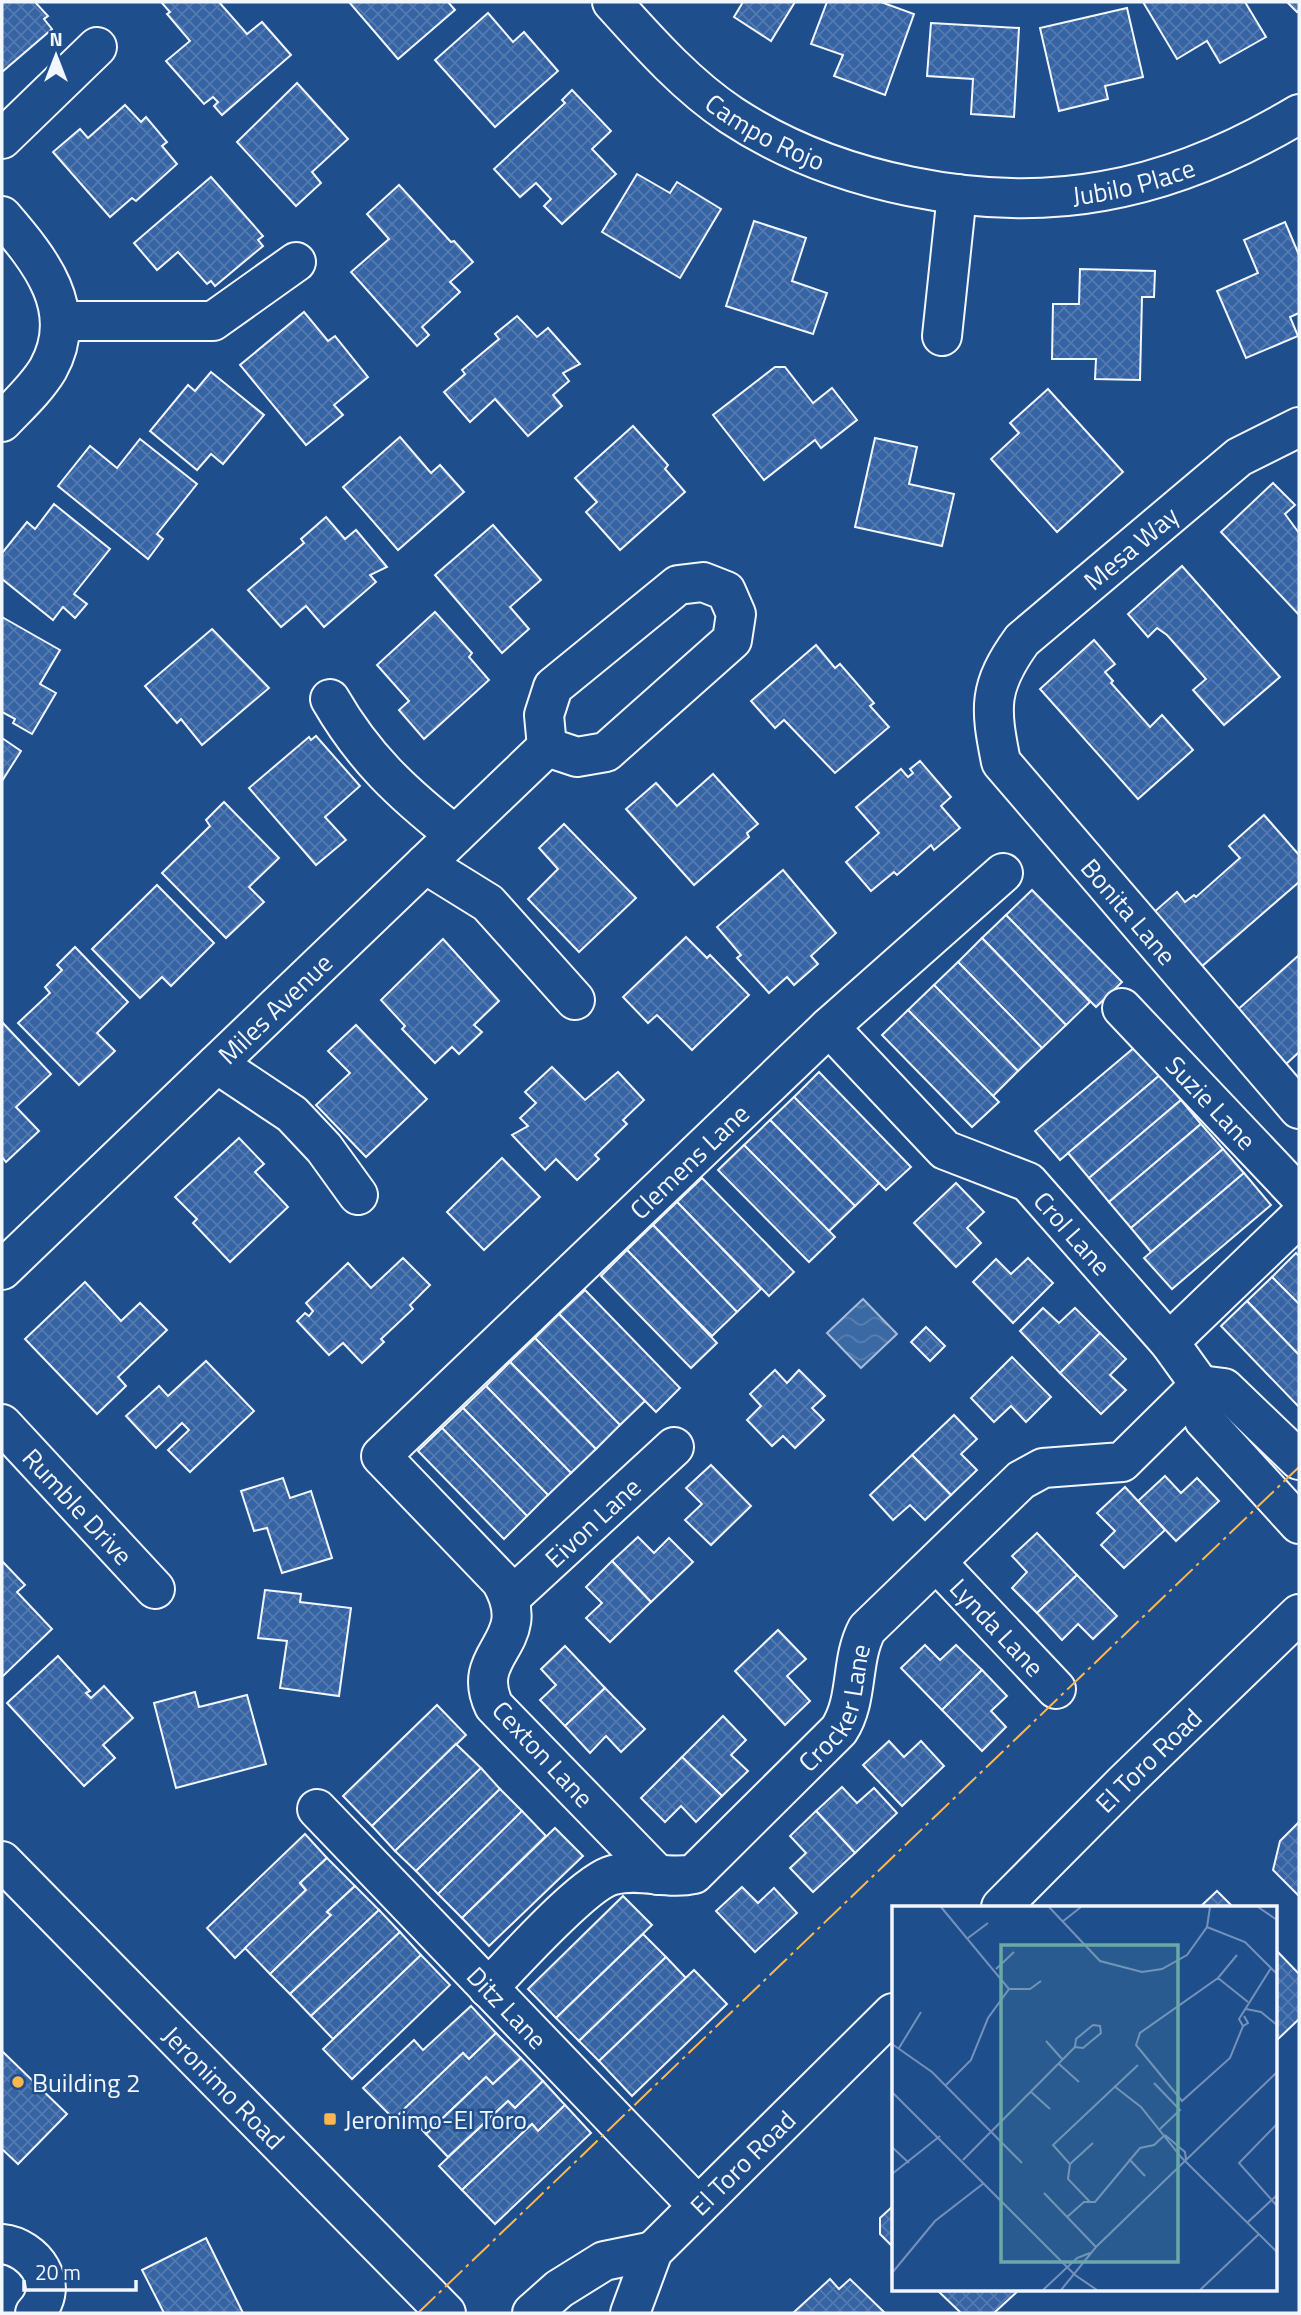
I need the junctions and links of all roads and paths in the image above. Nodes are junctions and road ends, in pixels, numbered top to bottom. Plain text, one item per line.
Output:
1 (612, 2) edge
2 (97, 47) dead end
3 (1299, 114) edge
4 (2, 139) edge
5 (957, 194) junction
6 (2, 216) edge
7 (296, 262) dead end
8 (61, 329) junction
9 (942, 335) dead end
10 (2, 422) edge
11 (1299, 427) edge
12 (993, 697) joint
13 (330, 699) dead end
14 (547, 747) junction
15 (455, 835) junction
16 (425, 864) junction
17 (1003, 873) dead end
18 (575, 1000) dead end
19 (1122, 1008) dead end
20 (829, 1027) junction
21 (217, 1064) junction
22 (1299, 1110) edge
23 (358, 1195) dead end
24 (1299, 1195) edge
25 (1299, 1217) edge
26 (2, 1270) edge
27 (1169, 1342) junction
28 (1200, 1385) junction
29 (2, 1424) edge
30 (674, 1447) dead end
31 (1299, 1460) edge
32 (1299, 1524) edge
33 (937, 1563) junction
34 (155, 1589) dead end
35 (510, 1598) junction
36 (1299, 1614) edge
37 (1056, 1689) dead end
38 (317, 1810) dead end
39 (2, 1861) edge
40 (658, 1875) junction
41 (1002, 1906) edge
42 (488, 1988) junction
43 (892, 2014) edge
44 (698, 2206) junction
45 (2, 2244) edge
46 (653, 2251) junction
47 (35, 2313) edge
48 (446, 2313) edge
49 (533, 2313) edge
50 (630, 2313) edge

1 - 5 street, Campo Rojo
2 - 4 street
3 - 5 street, Jubilo Place
5 - 9 street
6 - 8 street
7 - 8 street
8 - 10 street
11 - 12 street, Mesa Way
12 - 22 street, Bonita Lane
13 - 15 street
14 - 14 street
14 - 15 street, Miles Avenue
15 - 16 street, Miles Avenue
16 - 18 street
16 - 21 street, Miles Avenue
17 - 20 street, Clemens Lane
19 - 24 street, Suzie Lane
20 - 27 street, Crol Lane
20 - 35 street, Clemens Lane
21 - 23 street
21 - 26 street, Miles Avenue
25 - 27 street
27 - 28 street, Crol Lane
28 - 31 street
28 - 32 street, Crol Lane
28 - 33 street, Crocker Lane
29 - 34 street, Rumble Drive
30 - 35 street, Eivon Lane
33 - 37 street, Lynda Lane
33 - 40 street, Crocker Lane
35 - 40 street, Cexton Lane
36 - 41 street, El Toro Road
38 - 42 street, Ditz Lane
39 - 48 street, Jeronimo Road
40 - 42 street, Crocker Lane
42 - 44 street, Ditz Lane
43 - 44 street, El Toro Road
44 - 46 street, El Toro Road
45 - 47 street
46 - 49 street
46 - 50 street, El Toro Road

